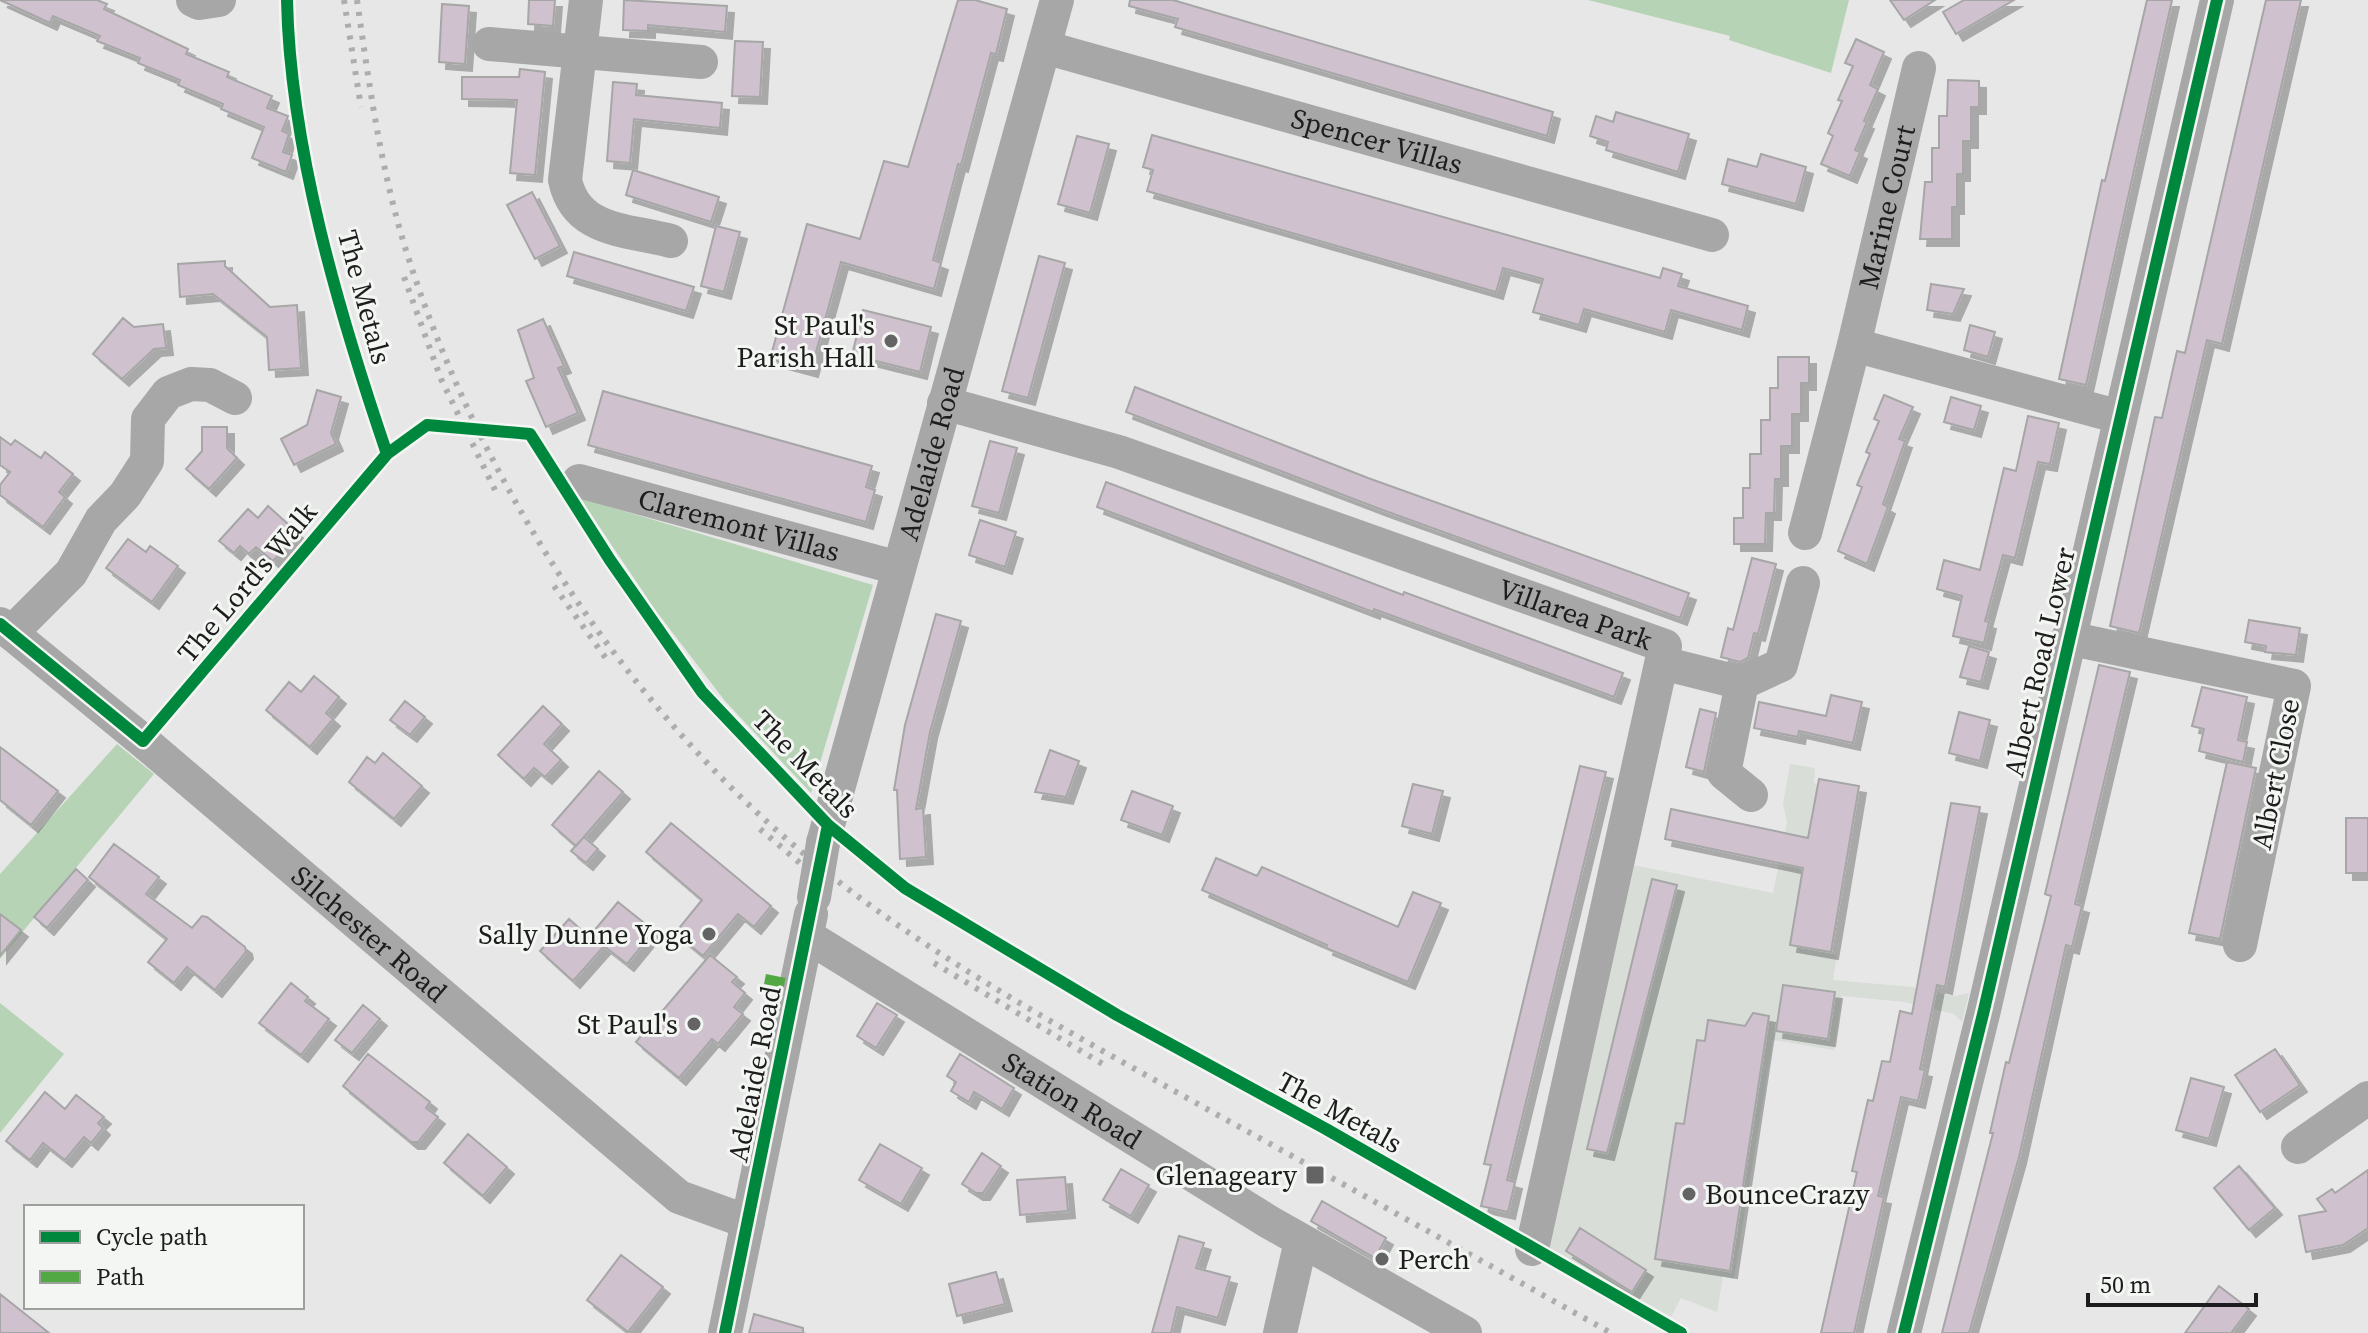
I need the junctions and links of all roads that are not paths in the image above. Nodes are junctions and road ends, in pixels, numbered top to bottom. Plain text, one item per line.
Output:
1 (193, 0) edge
2 (219, 0) edge
3 (586, 0) edge
4 (1057, 0) edge
5 (2217, 0) edge
6 (489, 44) dead end
7 (1044, 47) junction
8 (580, 52) junction
9 (701, 62) dead end
10 (1919, 68) dead end
11 (1712, 235) dead end
12 (671, 241) dead end
13 (1854, 345) junction
14 (235, 398) dead end
15 (944, 403) junction
16 (2120, 417) junction
17 (579, 481) dead end
18 (1805, 533) dead end
19 (898, 568) junction
20 (1803, 583) dead end
21 (6, 628) edge
22 (2068, 638) junction
23 (1662, 663) junction
24 (1742, 683) junction
25 (1751, 795) dead end
26 (807, 936) junction
27 (2240, 945) dead end
28 (2368, 1098) edge
29 (2298, 1147) dead end
30 (748, 1222) junction
31 (1301, 1241) junction
32 (1532, 1249) dead end
33 (725, 1333) edge
34 (1280, 1333) edge
35 (1465, 1333) edge
36 (1904, 1333) edge

1 - 2 street
3 - 8 street
4 - 7 street, Adelaide Road
5 - 16 street, Albert Road Lower
6 - 8 street
7 - 11 street, Spencer Villas
7 - 15 street, Adelaide Road
8 - 9 street
8 - 12 street
10 - 13 street, Marine Court
13 - 16 street
13 - 18 street, Marine Court
14 - 21 street
15 - 19 street, Adelaide Road
15 - 23 street, Villarea Park
16 - 22 street, Albert Road Lower
17 - 19 street, Claremont Villas
19 - 26 street, Adelaide Road, bridge
20 - 24 street
21 - 30 street, Silchester Road
22 - 27 street, Albert Close
22 - 36 street, Albert Road Lower
23 - 24 street
23 - 32 street, Villarea Park
24 - 25 street
26 - 30 street, Adelaide Road
26 - 31 street, Station Road
28 - 29 street
30 - 33 street, Adelaide Road
31 - 34 street
31 - 35 street, Station Road

